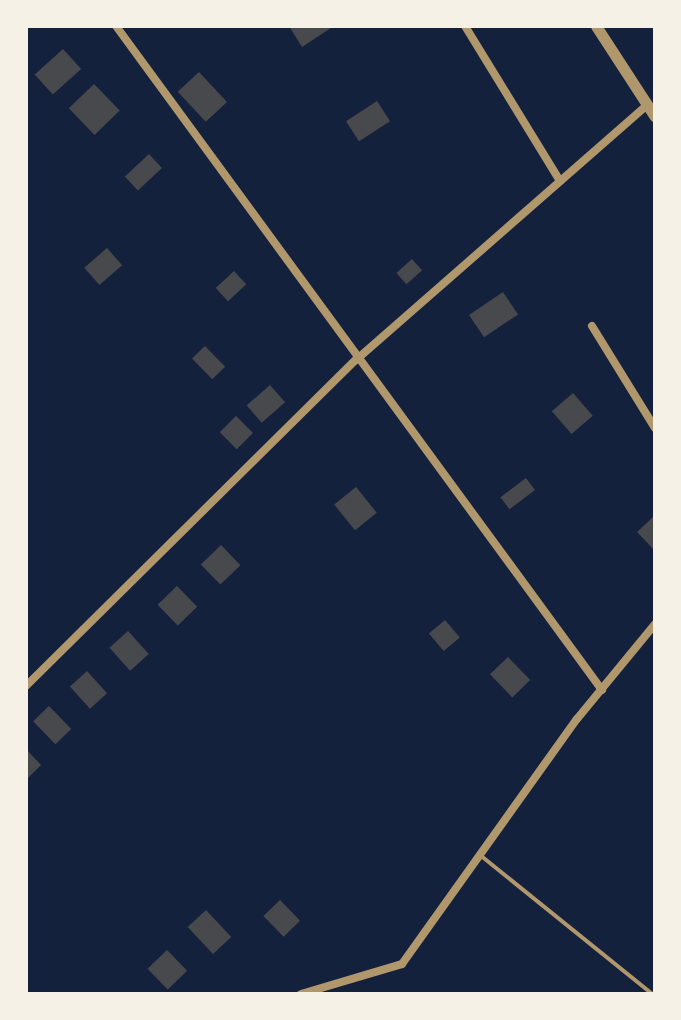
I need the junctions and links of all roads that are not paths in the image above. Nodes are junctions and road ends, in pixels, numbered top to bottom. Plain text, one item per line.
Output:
1 (116, 26) edge
2 (465, 26) edge
3 (596, 26) edge
4 (647, 105) junction
5 (655, 117) edge
6 (560, 181) junction
7 (592, 326) dead end
8 (356, 360) junction
9 (655, 428) edge
10 (655, 624) edge
11 (26, 686) edge
12 (602, 690) junction
13 (480, 855) junction
14 (301, 994) edge
15 (652, 994) edge

1 - 8 street
2 - 6 street
3 - 4 street
4 - 5 street
4 - 6 street
6 - 8 street
7 - 9 street
8 - 11 street
8 - 12 street
10 - 12 street
12 - 13 street
13 - 14 street
13 - 15 lane

